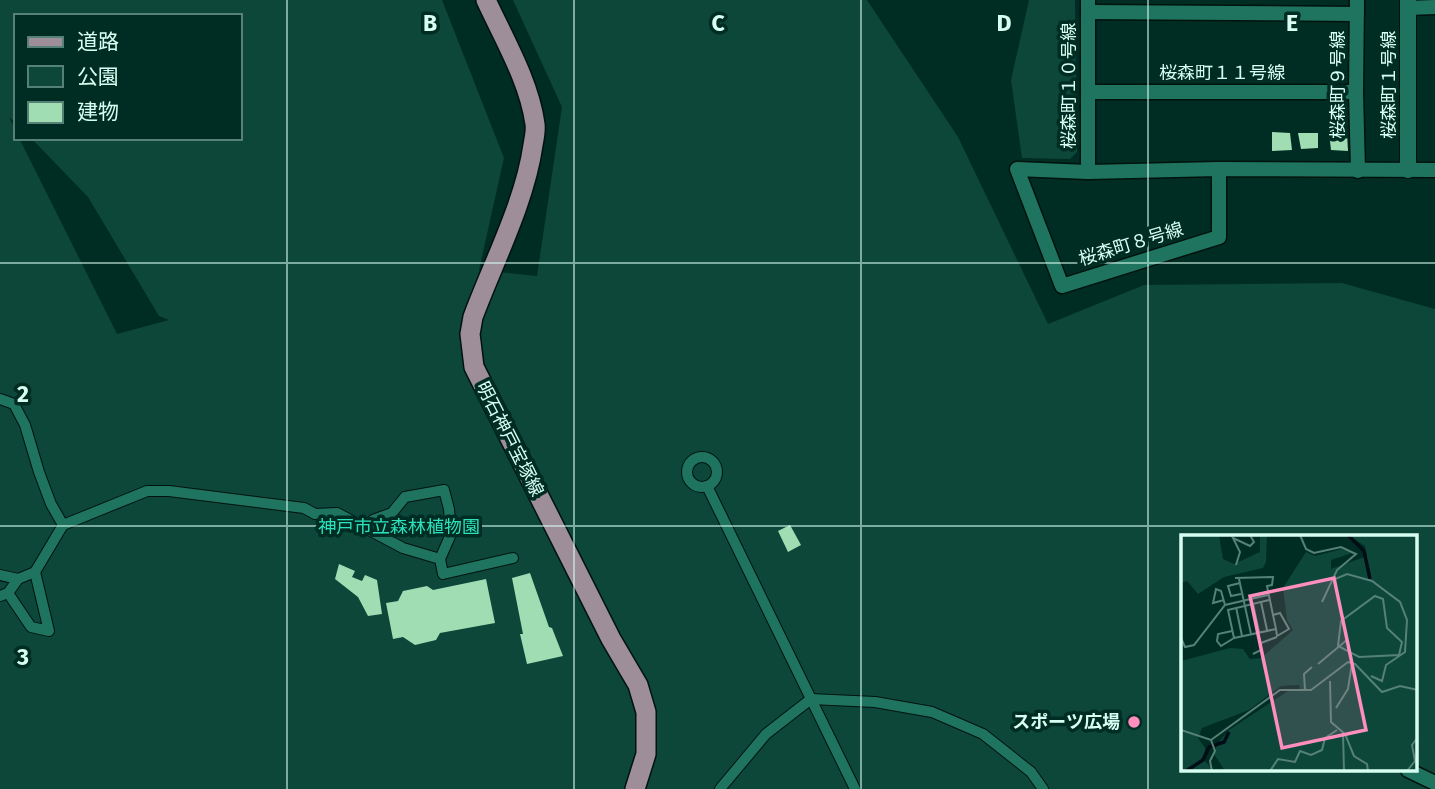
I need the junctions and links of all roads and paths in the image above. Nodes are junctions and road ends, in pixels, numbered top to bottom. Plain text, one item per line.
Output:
1 (486, 0) edge
2 (1408, 4) edge
3 (1088, 6) edge
4 (1357, 7) edge
5 (1435, 7) edge
6 (1088, 92) junction
7 (1356, 92) junction
8 (1219, 169) junction
9 (1359, 170) junction
10 (1408, 170) junction
11 (1435, 170) edge
12 (1088, 172) junction
13 (0, 399) edge
14 (707, 486) dead end
15 (63, 525) junction
16 (371, 530) junction
17 (513, 558) dead end
18 (440, 559) junction
19 (34, 572) junction
20 (0, 575) edge
21 (18, 579) junction
22 (4, 594) edge
23 (811, 699) junction
24 (1415, 778) edge
25 (1435, 783) edge
26 (635, 789) edge
27 (720, 789) edge
28 (855, 789) edge
29 (1043, 789) edge

1 - 26 main road, 明石神戸宝塚線
2 - 5 street
2 - 10 street, 桜森町１号線
3 - 4 street
3 - 6 street, 桜森町１０号線
4 - 7 street, 桜森町９号線
6 - 7 street, 桜森町１１号線
6 - 12 street, 桜森町１０号線
7 - 9 street, 桜森町９号線
8 - 9 street, 桜森町８号線
8 - 12 street, 桜森町８号線
8 - 12 street, 桜森町８号線
9 - 10 street, 桜森町８号線
10 - 11 street, 桜森町８号線
13 - 15 street
14 - 23 street
15 - 16 street
15 - 19 street
16 - 18 street
16 - 18 street
17 - 18 street
19 - 21 street
19 - 22 street
20 - 21 street
21 - 22 street
23 - 27 street
23 - 28 street
23 - 29 street
24 - 25 street

